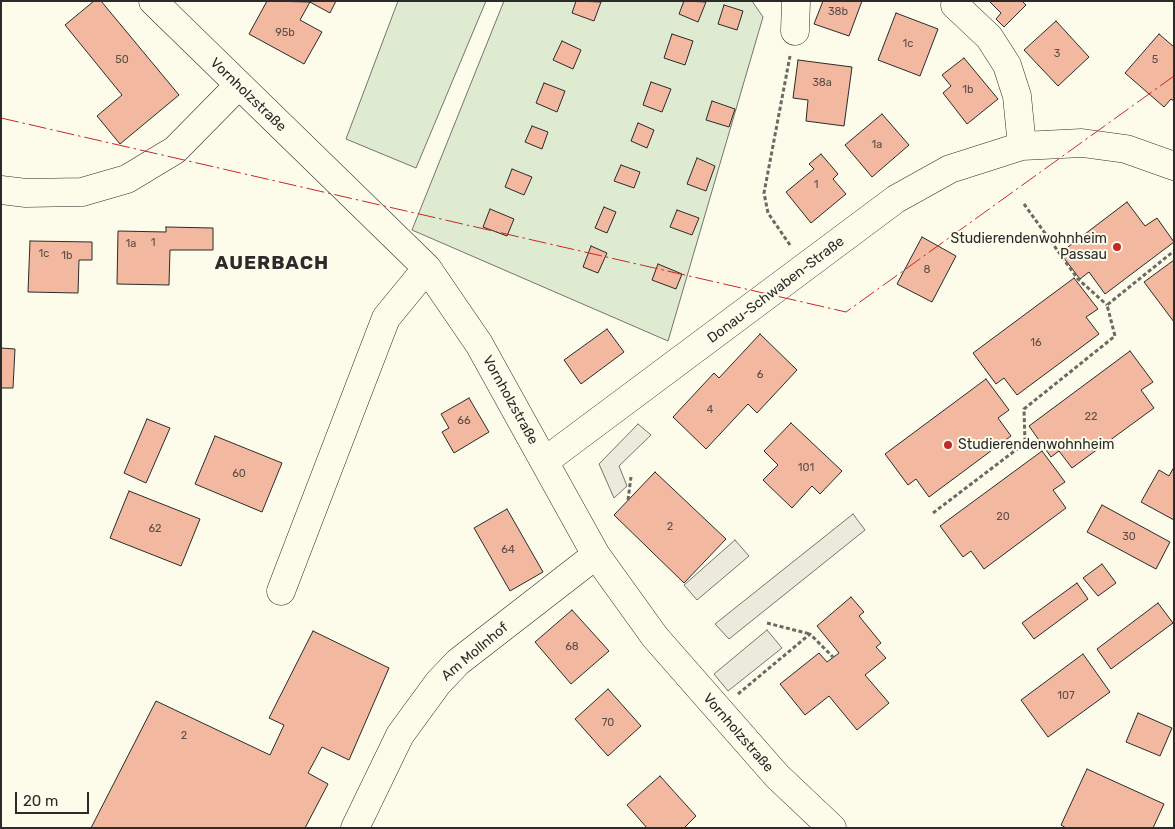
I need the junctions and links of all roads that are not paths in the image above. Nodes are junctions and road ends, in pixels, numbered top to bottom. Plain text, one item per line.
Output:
1 (153, 1) edge
2 (796, 1) edge
3 (955, 5) dead end
4 (795, 31) road end
5 (238, 86) junction
6 (1022, 146) junction
7 (1174, 166) edge
8 (1, 190) edge
9 (427, 268) junction
10 (545, 461) junction
11 (596, 555) junction
12 (281, 591) dead end
13 (355, 828) edge
14 (832, 828) edge

1 - 5 street, Vornholzstraße
2 - 4 street
3 - 6 street
5 - 8 street
5 - 9 street, Vornholzstraße
6 - 7 street, Donau-Schwaben-Straße
6 - 10 street, Donau-Schwaben-Straße
9 - 10 street, Vornholzstraße
9 - 12 street
10 - 11 street, Vornholzstraße
11 - 13 street, Am Mollnhof
11 - 14 street, Vornholzstraße

